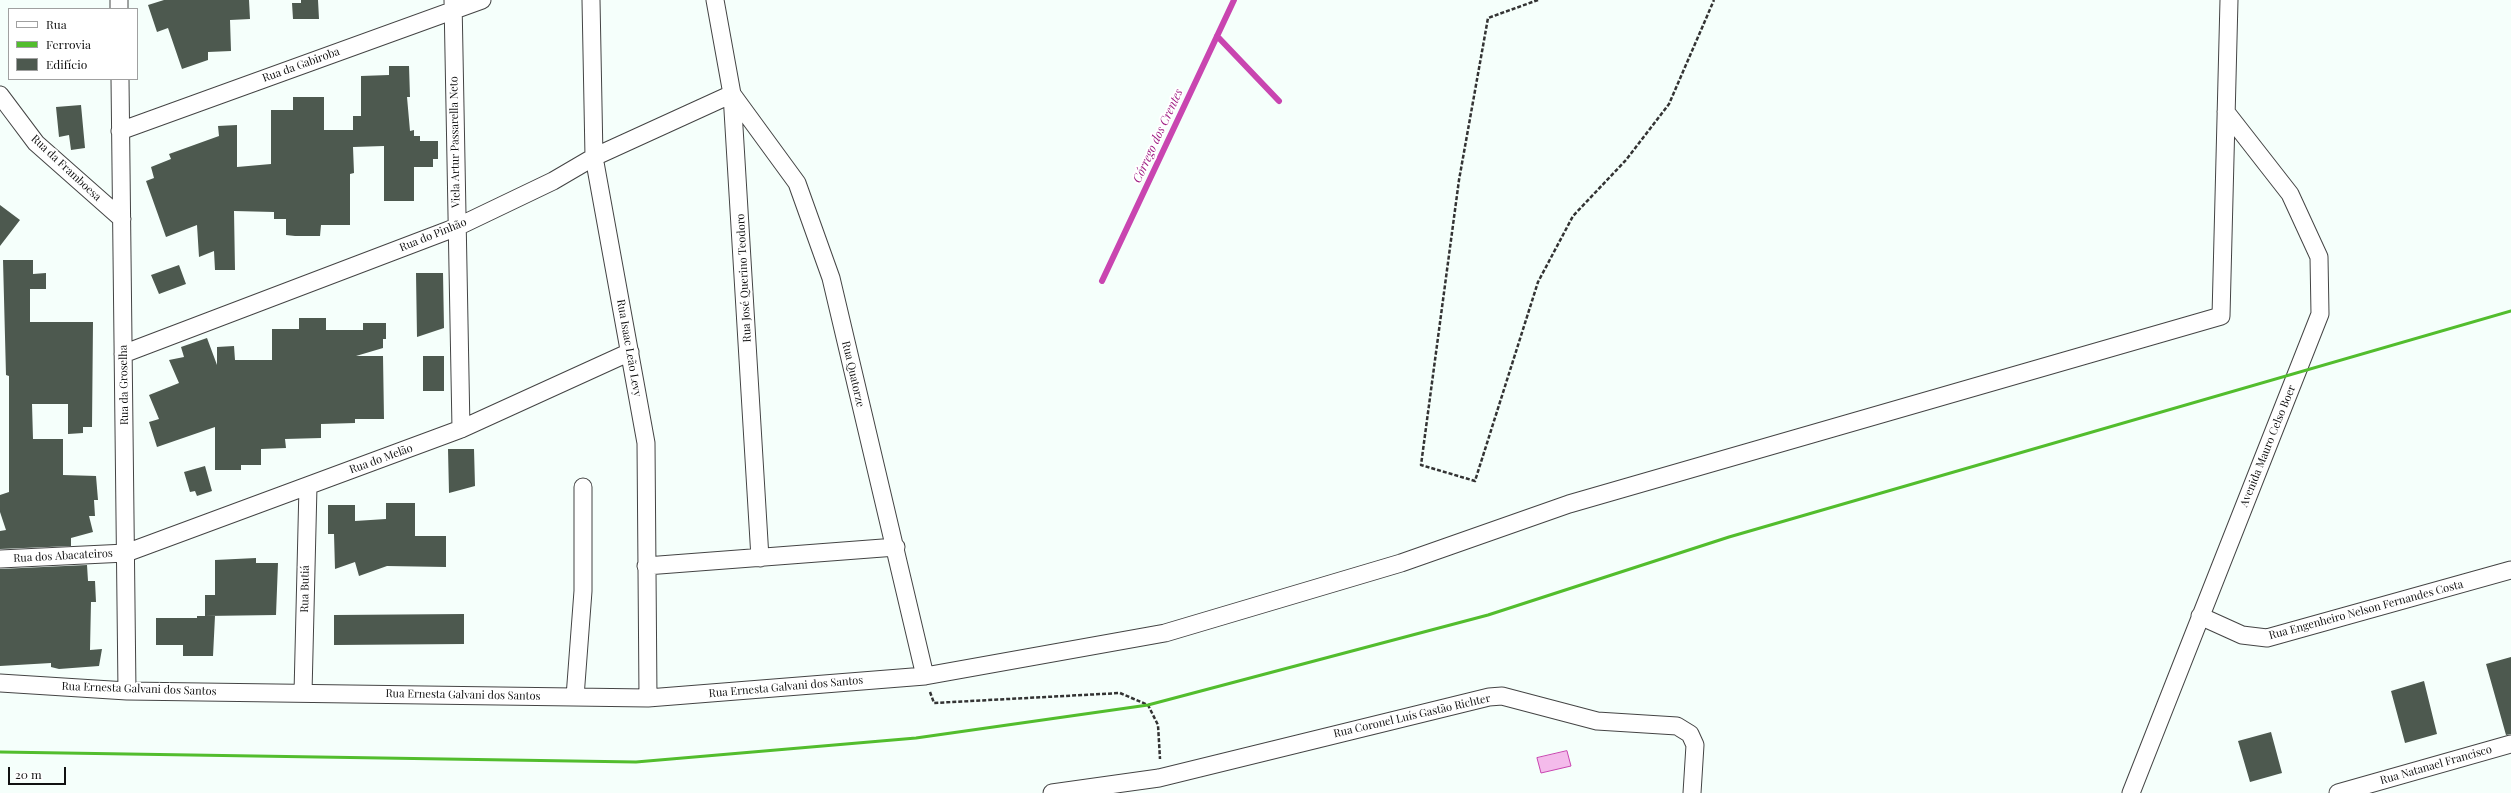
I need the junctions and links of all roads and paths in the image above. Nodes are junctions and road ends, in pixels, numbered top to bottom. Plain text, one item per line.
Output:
1 (482, 0) edge
2 (592, 0) edge
3 (715, 0) edge
4 (1538, 0) edge
5 (1714, 0) edge
6 (2229, 0) edge
7 (453, 5) edge
8 (120, 80) edge
9 (732, 94) junction
10 (0, 95) edge
11 (2226, 112) junction
12 (120, 131) junction
13 (594, 157) junction
14 (122, 219) junction
15 (457, 226) junction
16 (630, 352) junction
17 (123, 354) junction
18 (461, 429) junction
19 (308, 486) junction
20 (583, 487) dead end
21 (896, 548) junction
22 (126, 553) junction
23 (760, 558) junction
24 (0, 559) edge
25 (646, 566) junction
26 (2511, 570) edge
27 (2200, 616) junction
28 (925, 676) junction
29 (0, 683) edge
30 (127, 691) junction
31 (303, 693) junction
32 (575, 697) junction
33 (648, 698) junction
34 (2511, 744) edge
35 (1156, 785) edge
36 (1052, 793) edge
37 (1692, 793) edge
38 (2131, 793) edge
39 (2338, 793) edge

1 - 7 street, Rua da Gabiroba
2 - 13 street, Rua Isaac Leão Levy
3 - 9 street, Rua José Querino Teodoro
4 - 5 path
6 - 11 street
7 - 12 street, Rua da Gabiroba
7 - 15 street, Viela Artur Passarella Neto
8 - 12 street, Rua da Groselha
9 - 13 street, Rua do Pinhão
9 - 21 street, Rua Quatorze
9 - 23 street, Rua José Querino Teodoro
10 - 14 street, Rua da Framboesa
11 - 27 street, Avenida Mauro Celso Boer
11 - 28 street, Rua Ernesta Galvani dos Santos
12 - 14 street, Rua da Groselha
13 - 15 street, Rua do Pinhão
13 - 16 street, Rua Isaac Leão Levy
14 - 17 street, Rua da Groselha
15 - 17 street, Rua do Pinhão
15 - 18 street, Viela Artur Passarella Neto
16 - 18 street, Rua do Melão
16 - 25 street, Rua Isaac Leão Levy
17 - 22 street, Rua da Groselha
18 - 19 street, Rua do Melão
19 - 22 street, Rua do Melão
19 - 31 street, Rua Butiá
20 - 32 street
21 - 23 street
21 - 28 street, Rua Quatorze
22 - 24 street, Rua dos Abacateiros
22 - 30 street, Rua da Groselha
23 - 25 street
25 - 33 street, Rua Isaac Leão Levy
26 - 27 street, Rua Engenheiro Nelson Fernandes Costa
27 - 38 street, Avenida Mauro Celso Boer
28 - 33 street, Rua Ernesta Galvani dos Santos
28 - 35 path
29 - 30 street, Rua Ernesta Galvani dos Santos
30 - 31 street, Rua Ernesta Galvani dos Santos
31 - 32 street, Rua Ernesta Galvani dos Santos
32 - 33 street, Rua Ernesta Galvani dos Santos
34 - 39 street, Rua Natanael Francisco
35 - 36 street, Rua Coronel Luís Gastão Richter
35 - 37 street, Rua Coronel Luís Gastão Richter

